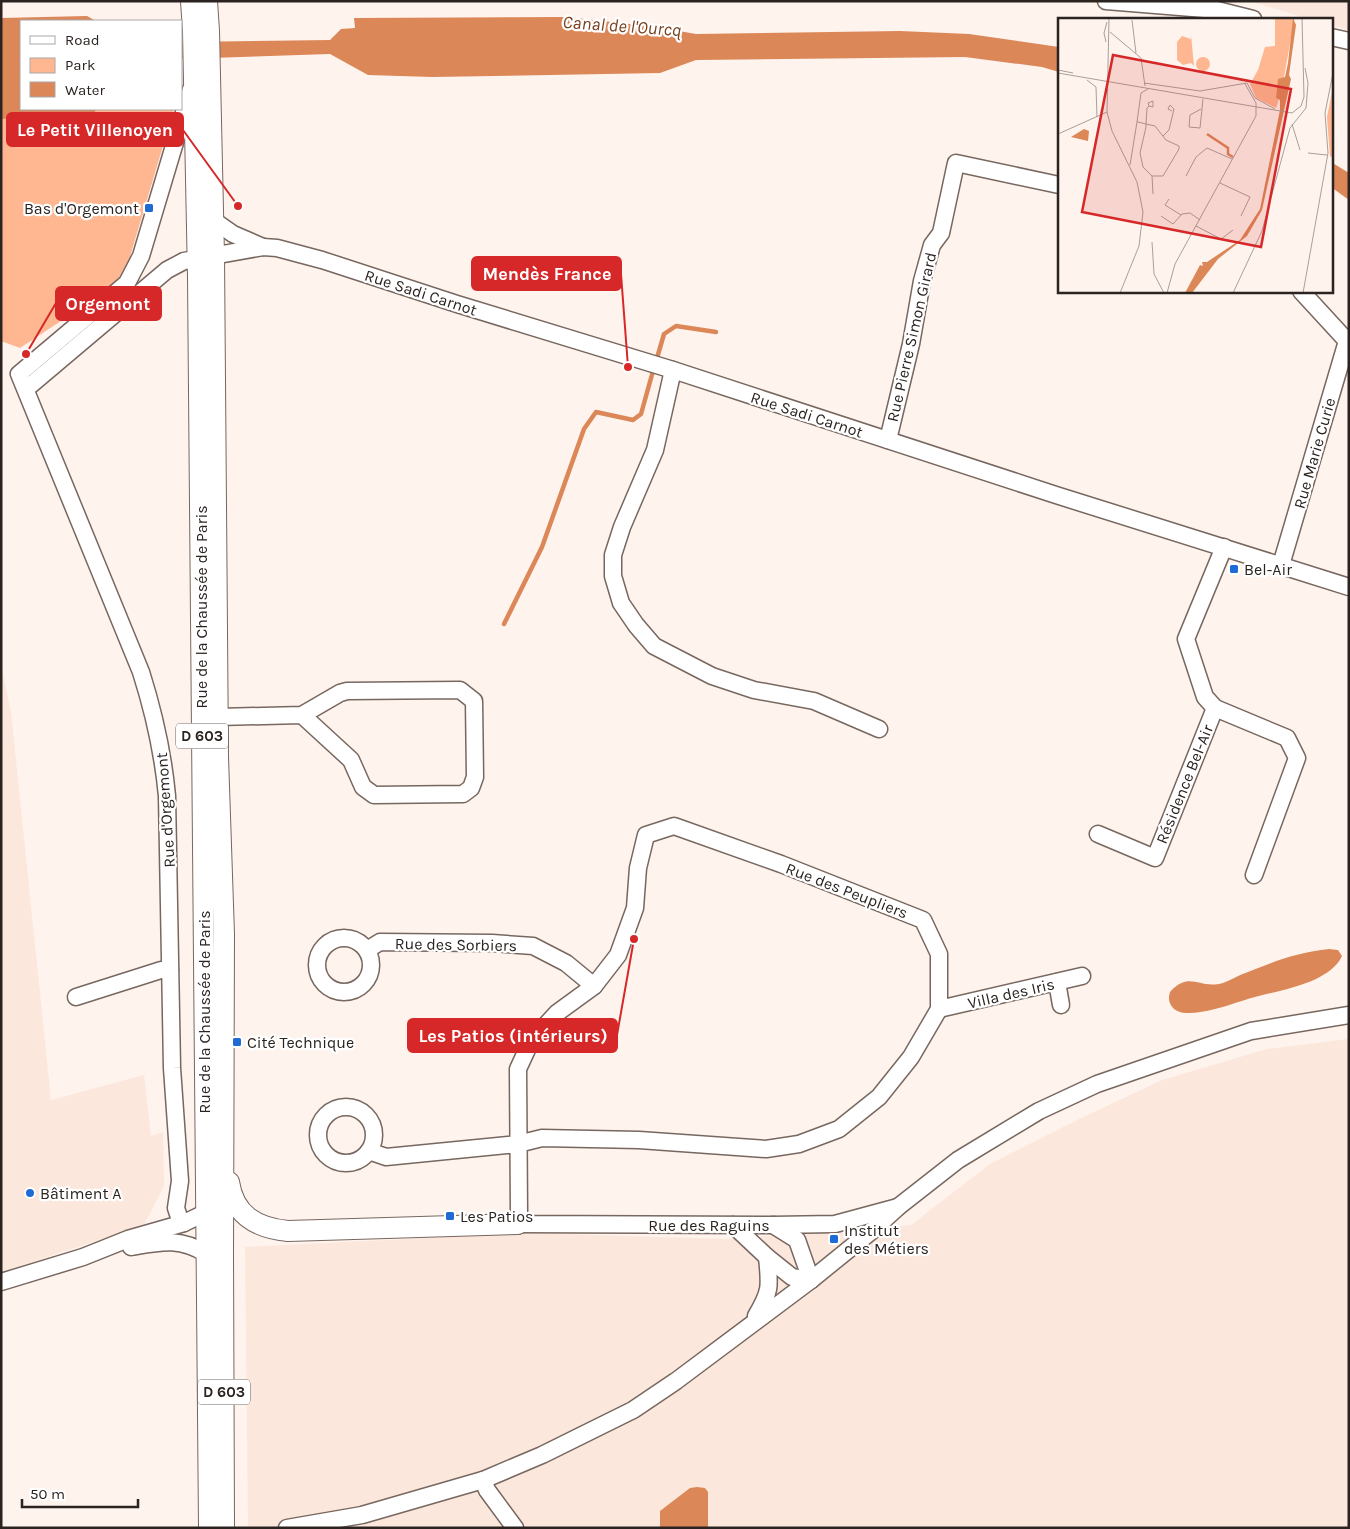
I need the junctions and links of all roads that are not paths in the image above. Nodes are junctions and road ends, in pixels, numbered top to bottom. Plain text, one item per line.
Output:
1 (191, 1) edge
2 (207, 1) edge
3 (1106, 1) edge
4 (1249, 18) edge
5 (201, 31) junction
6 (1332, 37) edge
7 (1349, 41) edge
8 (202, 80) junction
9 (1058, 186) edge
10 (213, 220) junction
11 (263, 247) junction
12 (141, 256) junction
13 (206, 257) junction
14 (167, 270) junction
15 (1302, 292) edge
16 (1348, 342) edge
17 (673, 370) junction
18 (26, 389) junction
19 (888, 440) junction
20 (1224, 547) junction
21 (1281, 565) junction
22 (1349, 587) edge
23 (1214, 708) junction
24 (302, 715) junction
25 (218, 717) junction
26 (879, 729) dead end
27 (1098, 834) dead end
28 (1254, 875) dead end
29 (367, 950) dead end
30 (170, 970) junction
31 (1082, 976) dead end
32 (1057, 982) junction
33 (594, 986) junction
34 (76, 997) dead end
35 (1061, 1005) dead end
36 (939, 1009) junction
37 (1349, 1015) edge
38 (224, 1138) junction
39 (518, 1144) junction
40 (369, 1150) dead end
41 (898, 1207) junction
42 (205, 1213) junction
43 (184, 1223) junction
44 (518, 1224) junction
45 (733, 1225) junction
46 (773, 1225) junction
47 (214, 1254) junction
48 (82, 1257) junction
49 (767, 1257) junction
50 (811, 1280) junction
51 (1, 1282) edge
52 (752, 1323) junction
53 (224, 1363) junction
54 (483, 1480) junction
55 (209, 1528) edge
56 (224, 1528) edge
57 (232, 1528) edge
58 (287, 1528) edge
59 (515, 1528) edge

1 - 5 main road, Rue de la Chaussée de Paris / D 603
2 - 5 main road, Rue de la Chaussée de Paris / D 603
3 - 4 street
5 - 8 main road, Rue de la Chaussée de Paris / D 603
6 - 7 street
8 - 10 main road, Rue de la Chaussée de Paris / D 603
8 - 12 street, Rue d'Orgemont
8 - 13 main road, Rue de la Chaussée de Paris / D 603
9 - 19 street, Rue Pierre Simon Girard
10 - 11 street, Rue Sadi Carnot
10 - 13 main road, Rue de la Chaussée de Paris / D 603
11 - 13 street, Rue Sadi Carnot
11 - 17 street, Rue Sadi Carnot
12 - 14 street
12 - 18 street, Rue d'Orgemont
13 - 14 street
13 - 25 main road, Rue de la Chaussée de Paris / D 603
13 - 42 main road, Rue de la Chaussée de Paris / D 603
14 - 18 street
15 - 16 street, Rue Marie Curie
16 - 21 street, Rue Marie Curie
17 - 19 street, Rue Sadi Carnot
17 - 26 street
18 - 30 street, Rue d'Orgemont
19 - 20 street, Rue Sadi Carnot
20 - 21 street, Rue Sadi Carnot
20 - 23 street, Résidence Bel-Air
21 - 22 street, Rue Sadi Carnot
23 - 27 street, Résidence Bel-Air
23 - 28 street, Résidence Bel-Air
24 - 24 street
24 - 25 street
25 - 38 main road, Rue de la Chaussée de Paris / D 603
29 - 33 street, Rue des Sorbiers
30 - 34 street
30 - 43 street, Rue d'Orgemont
31 - 32 street, Villa des Iris
32 - 35 street
32 - 36 street, Villa des Iris
33 - 36 street, Rue des Peupliers
33 - 39 street, Rue des Peupliers
36 - 39 street
37 - 41 street
38 - 44 main road
38 - 47 main road, D 603
39 - 40 street
39 - 44 street, Rue des Peupliers
41 - 46 street, Rue des Raguins
41 - 50 street
42 - 43 street
42 - 47 main road, D 603
43 - 48 street
44 - 45 street, Rue des Raguins
45 - 46 street, Rue des Raguins
45 - 49 street
46 - 50 street
47 - 48 street
47 - 53 main road, D 603
47 - 55 main road, D 603
48 - 51 street
49 - 50 street
49 - 52 street
50 - 52 street
52 - 54 street
53 - 56 main road, D 603
53 - 57 main road
54 - 58 street
54 - 59 street

